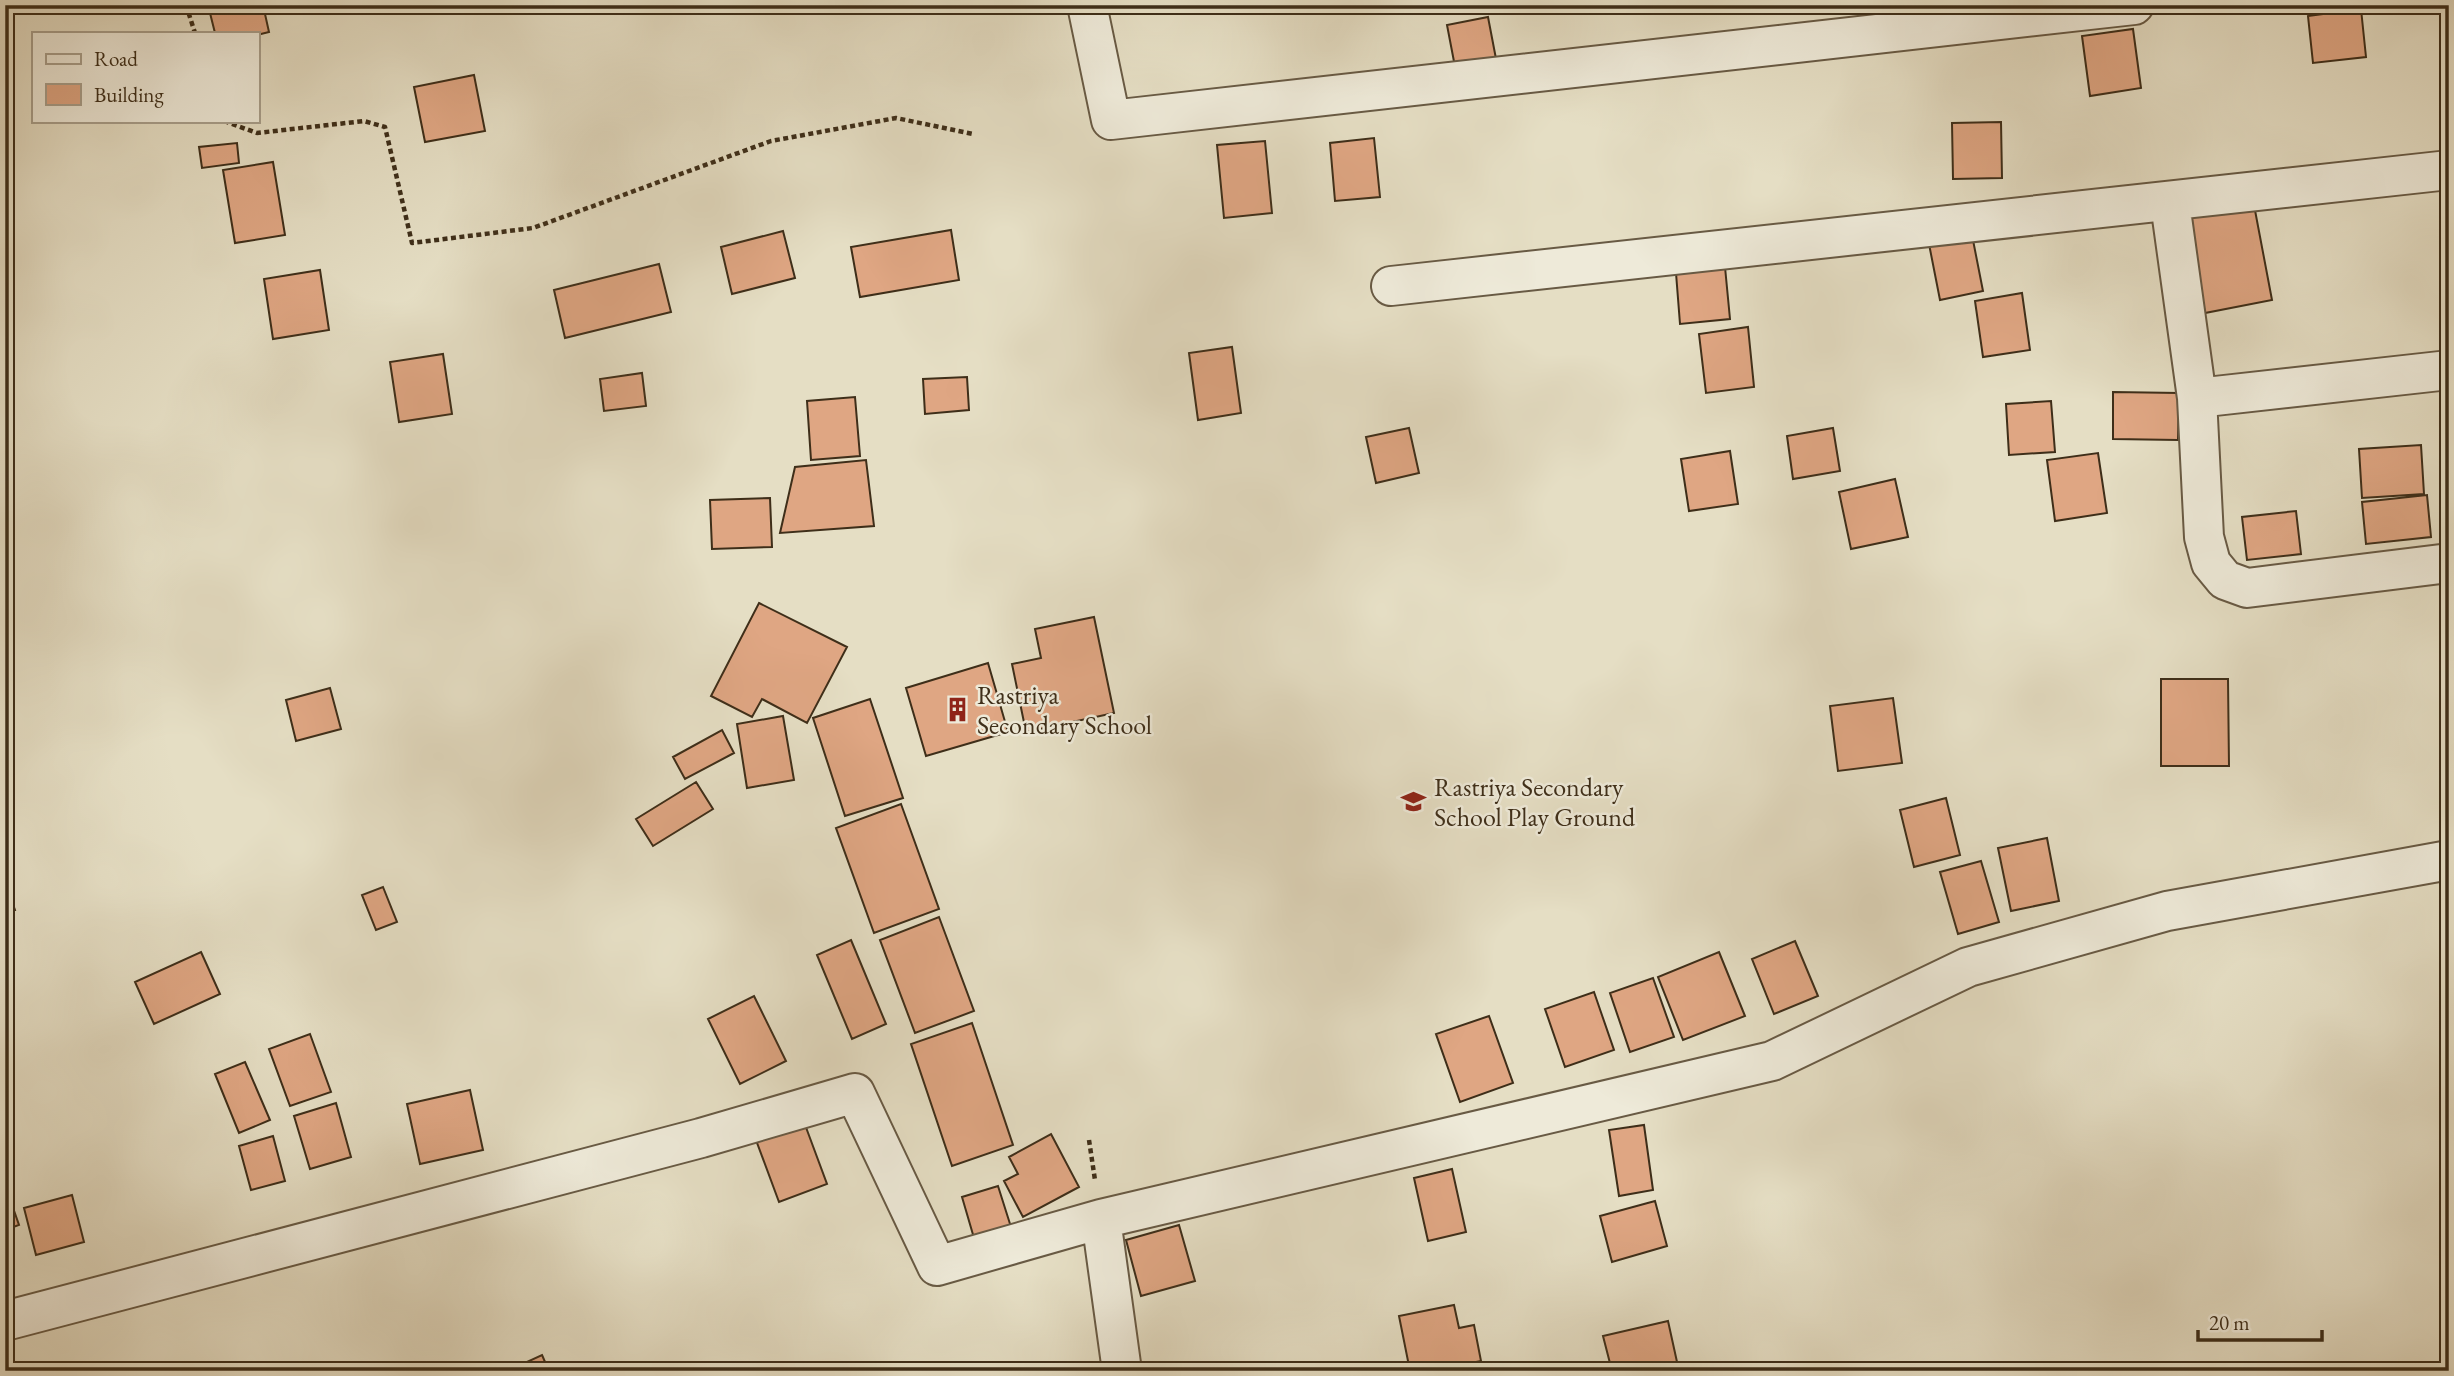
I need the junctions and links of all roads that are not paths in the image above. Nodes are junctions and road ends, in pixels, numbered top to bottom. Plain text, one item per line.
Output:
1 (1087, 5) edge
2 (2134, 5) edge
3 (2449, 170) edge
4 (2171, 203) junction
5 (1391, 286) dead end
6 (2448, 375) edge
7 (2197, 398) junction
8 (2449, 563) edge
9 (2449, 860) edge
10 (1101, 1219) junction
11 (5, 1321) edge
12 (1122, 1371) edge

1 - 2 street
3 - 4 street
4 - 5 street
4 - 7 street
6 - 7 street
7 - 8 street
9 - 10 street
10 - 11 street
10 - 12 street

